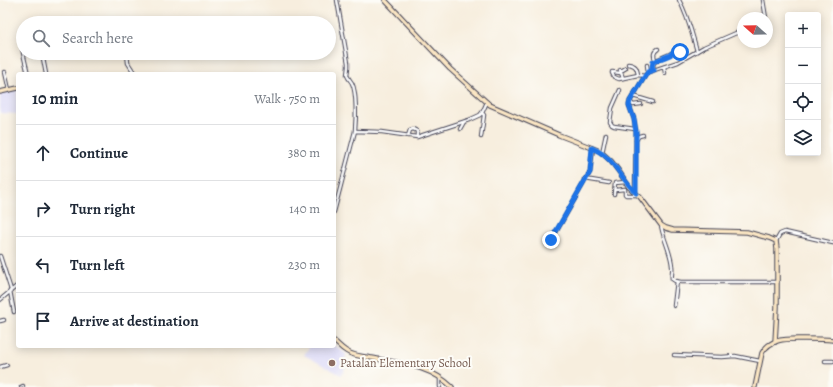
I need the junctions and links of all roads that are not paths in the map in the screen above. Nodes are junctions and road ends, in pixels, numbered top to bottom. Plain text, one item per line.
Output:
1 (337, 0) edge
2 (385, 0) edge
3 (679, 0) edge
4 (763, 0) edge
5 (765, 12) edge
6 (737, 33) edge
7 (658, 49) dead end
8 (697, 51) junction
9 (680, 52) dead end
10 (25, 60) edge
11 (43, 60) edge
12 (128, 60) edge
13 (656, 61) junction
14 (628, 64) dead end
15 (647, 65) dead end
16 (664, 67) junction
17 (626, 68) dead end
18 (654, 70) junction
19 (621, 71) junction
20 (5, 72) dead end
21 (28, 72) edge
22 (46, 72) edge
23 (134, 72) edge
24 (648, 72) junction
25 (664, 73) dead end
26 (638, 76) junction
27 (645, 76) junction
28 (623, 78) junction
29 (16, 88) edge
30 (9, 90) junction
31 (620, 90) dead end
32 (0, 92) edge
33 (633, 96) junction
34 (630, 101) junction
35 (487, 102) junction
36 (653, 102) dead end
37 (641, 104) dead end
38 (482, 113) junction
39 (464, 122) junction
40 (636, 129) junction
41 (460, 130) dead end
42 (355, 131) junction
43 (606, 134) dead end
44 (643, 135) dead end
45 (408, 136) junction
46 (416, 137) junction
47 (481, 137) dead end
48 (636, 140) junction
49 (592, 148) junction
50 (602, 153) junction
51 (586, 180) junction
52 (626, 182) junction
53 (607, 188) dead end
54 (615, 190) junction
55 (614, 194) dead end
56 (637, 194) junction
57 (336, 204) edge
58 (661, 225) junction
59 (551, 240) dead end
60 (776, 241) junction
61 (833, 243) edge
62 (0, 256) edge
63 (2, 267) edge
64 (677, 281) junction
65 (777, 282) junction
66 (16, 286) edge
67 (11, 291) junction
68 (0, 300) edge
69 (674, 306) dead end
70 (14, 312) dead end
71 (4, 320) dead end
72 (0, 321) edge
73 (833, 340) edge
74 (775, 342) junction
75 (336, 343) edge
76 (674, 355) dead end
77 (760, 361) junction
78 (824, 361) dead end
79 (833, 361) edge
80 (8, 365) dead end
81 (0, 367) edge
82 (440, 377) junction
83 (440, 387) edge
84 (452, 387) edge
85 (755, 387) edge

1 - 42 street
2 - 35 street
3 - 8 street
4 - 5 street
6 - 8 street
7 - 13 street
8 - 16 street
9 - 13 street
10 - 21 street
11 - 22 street
12 - 23 street
13 - 18 street
14 - 26 street
15 - 24 street
16 - 18 street
16 - 25 street
17 - 19 street
18 - 24 street
19 - 28 street
19 - 28 street
20 - 30 street
24 - 27 street
26 - 27 street
26 - 28 street
27 - 33 street
29 - 30 street
30 - 32 street
31 - 40 street
33 - 34 street
33 - 36 street
34 - 37 street
34 - 40 street
35 - 38 street
35 - 49 street
38 - 39 street
38 - 47 street
39 - 41 street
39 - 46 street
40 - 48 street
42 - 45 street
42 - 57 street
43 - 50 street
44 - 48 street
45 - 46 street
45 - 46 street
48 - 56 street
49 - 50 street
49 - 51 street
50 - 52 street
51 - 53 street
51 - 59 street
52 - 54 street
52 - 56 street
54 - 55 street
54 - 56 street
56 - 58 street
58 - 60 street
58 - 64 street
60 - 61 street
60 - 65 street
62 - 63 street
63 - 67 street
64 - 65 street
64 - 69 street
65 - 74 street
66 - 67 street
67 - 68 street
67 - 70 street
71 - 72 street
73 - 74 street
74 - 77 street
75 - 82 street
76 - 77 street
77 - 85 street
78 - 79 street
80 - 81 street
82 - 83 street
82 - 84 street

